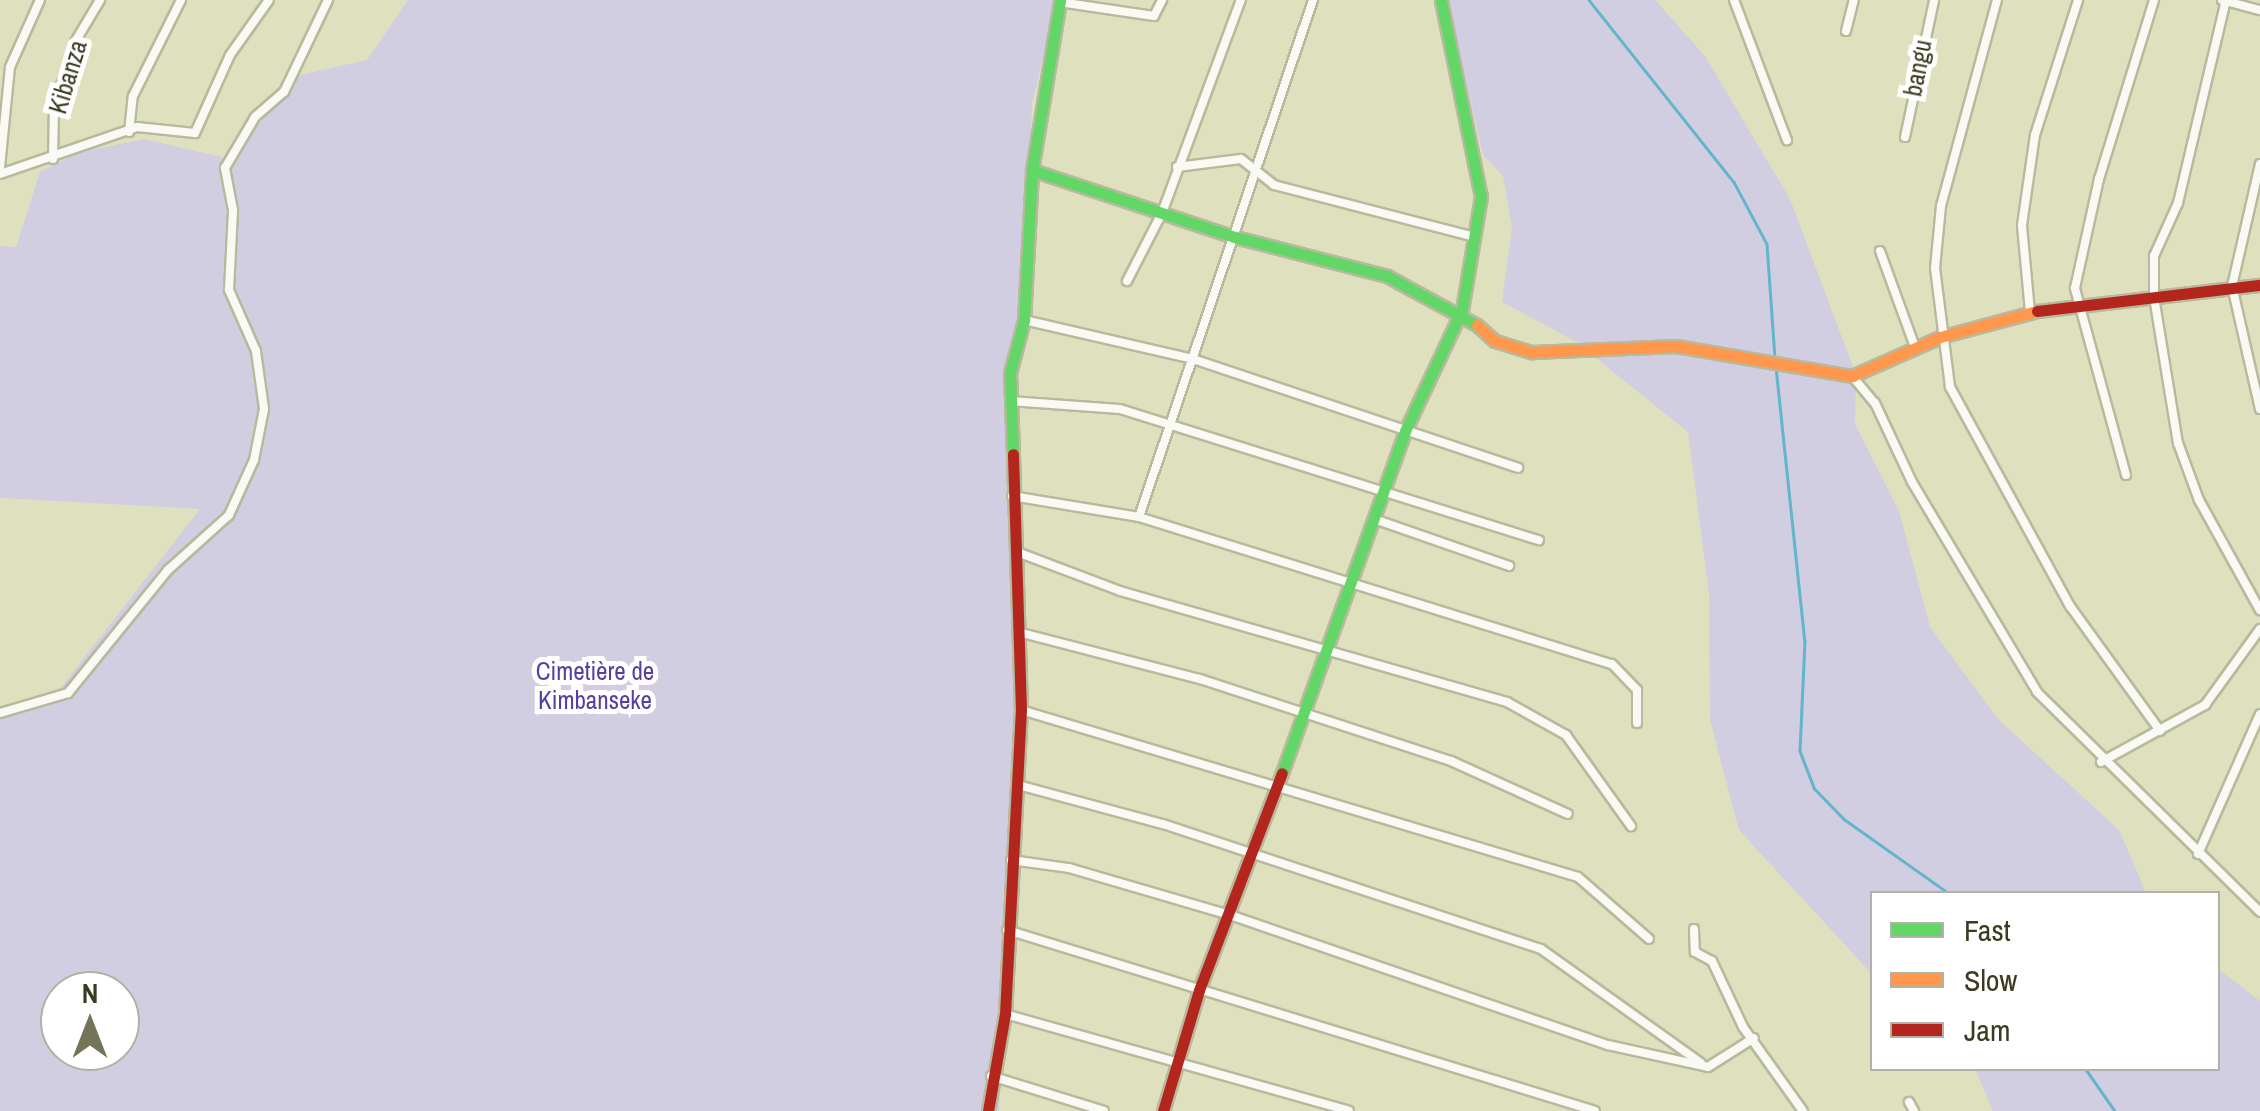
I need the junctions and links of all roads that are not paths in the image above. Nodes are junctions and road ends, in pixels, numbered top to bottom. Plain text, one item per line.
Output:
1 (40, 0) edge
2 (100, 0) edge
3 (181, 0) edge
4 (268, 0) edge
5 (328, 0) edge
6 (1162, 0) edge
7 (1241, 0) edge
8 (1313, 0) edge
9 (1440, 0) edge
10 (1734, 0) edge
11 (1854, 0) edge
12 (1934, 0) edge
13 (1996, 0) edge
14 (2078, 0) edge
15 (2154, 0) edge
16 (2224, 0) edge
17 (1059, 1) edge
18 (2260, 10) edge
19 (1846, 31) dead end
20 (129, 132) junction
21 (1904, 137) dead end
22 (1787, 140) dead end
23 (53, 159) junction
24 (2260, 164) edge
25 (1177, 167) junction
26 (0, 170) edge
27 (1032, 170) junction
28 (1260, 175) junction
29 (1162, 214) junction
30 (1235, 237) junction
31 (1476, 237) junction
32 (1880, 251) dead end
33 (1126, 282) dead end
34 (2260, 285) edge
35 (2232, 286) junction
36 (2154, 296) junction
37 (2076, 306) junction
38 (1462, 310) junction
39 (2030, 312) junction
40 (1024, 320) junction
41 (1940, 337) junction
42 (1916, 350) junction
43 (1192, 359) junction
44 (1852, 376) junction
45 (1010, 401) junction
46 (2260, 409) edge
47 (1174, 425) junction
48 (1405, 431) junction
49 (1518, 468) dead end
50 (2126, 476) dead end
51 (1385, 495) junction
52 (1012, 496) junction
53 (1139, 517) junction
54 (1377, 520) junction
55 (1539, 540) dead end
56 (1016, 552) junction
57 (1509, 566) dead end
58 (1354, 587) junction
59 (2260, 610) edge
60 (2260, 629) edge
61 (1018, 632) junction
62 (1322, 648) junction
63 (1021, 710) junction
64 (1300, 712) junction
65 (0, 714) edge
66 (2260, 714) edge
67 (1637, 723) dead end
68 (2160, 731) junction
69 (2250, 745) junction
70 (2260, 754) edge
71 (2101, 762) junction
72 (1274, 782) junction
73 (1018, 785) junction
74 (1568, 814) dead end
75 (1631, 826) dead end
76 (2198, 854) junction
77 (1256, 855) junction
78 (1011, 860) junction
79 (2260, 912) edge
80 (1230, 915) junction
81 (1694, 929) dead end
82 (1006, 930) junction
83 (1649, 940) dead end
84 (1198, 990) junction
85 (1005, 1014) junction
86 (1754, 1038) junction
87 (1178, 1062) junction
88 (1708, 1067) junction
89 (991, 1076) junction
90 (988, 1111) edge
91 (1104, 1111) edge
92 (1163, 1111) edge
93 (1349, 1111) edge
94 (1595, 1111) edge
95 (1803, 1111) edge

1 - 26 street
2 - 23 street, Kibanza
3 - 20 street
4 - 20 street
5 - 65 street
6 - 17 street
7 - 25 street
8 - 28 street
9 - 31 street
10 - 22 street
11 - 19 street
12 - 21 street, bangu
13 - 41 street
14 - 39 street
15 - 37 street
16 - 18 street
16 - 36 street
17 - 27 street
20 - 23 street
23 - 26 street
24 - 35 street
25 - 28 street
25 - 29 street
27 - 29 street
27 - 40 street
28 - 30 street
28 - 31 street
29 - 30 street
29 - 33 street
30 - 38 street
30 - 43 street
31 - 38 street
32 - 42 street
34 - 35 street
35 - 36 street
35 - 46 street
36 - 37 street
36 - 59 street
37 - 39 street
37 - 50 street
38 - 44 street
38 - 48 street
39 - 41 street
40 - 43 street
40 - 45 street
41 - 42 street
41 - 68 street
42 - 44 street
43 - 47 street
43 - 48 street
44 - 71 street
45 - 47 street
45 - 52 street
47 - 51 street
47 - 53 street
48 - 49 street
48 - 51 street
51 - 54 street
51 - 55 street
52 - 53 street
52 - 56 street
53 - 58 street
54 - 57 street
54 - 58 street
56 - 61 street
56 - 62 street
58 - 62 street
58 - 67 street
60 - 68 street
61 - 63 street
61 - 64 street
62 - 64 street
62 - 75 street
63 - 72 street
63 - 73 street
64 - 72 street
64 - 74 street
66 - 69 street
68 - 71 street
69 - 70 street
69 - 76 street
71 - 76 street
72 - 77 street
72 - 83 street
73 - 77 street
73 - 78 street
76 - 79 street
77 - 80 street
77 - 88 street
78 - 80 street
78 - 82 street
80 - 84 street
80 - 88 street
81 - 86 street
82 - 84 street
82 - 85 street
84 - 87 street
84 - 94 street
85 - 87 street
85 - 89 street
86 - 88 street
86 - 95 street
87 - 92 street
87 - 93 street
89 - 90 street
89 - 91 street

